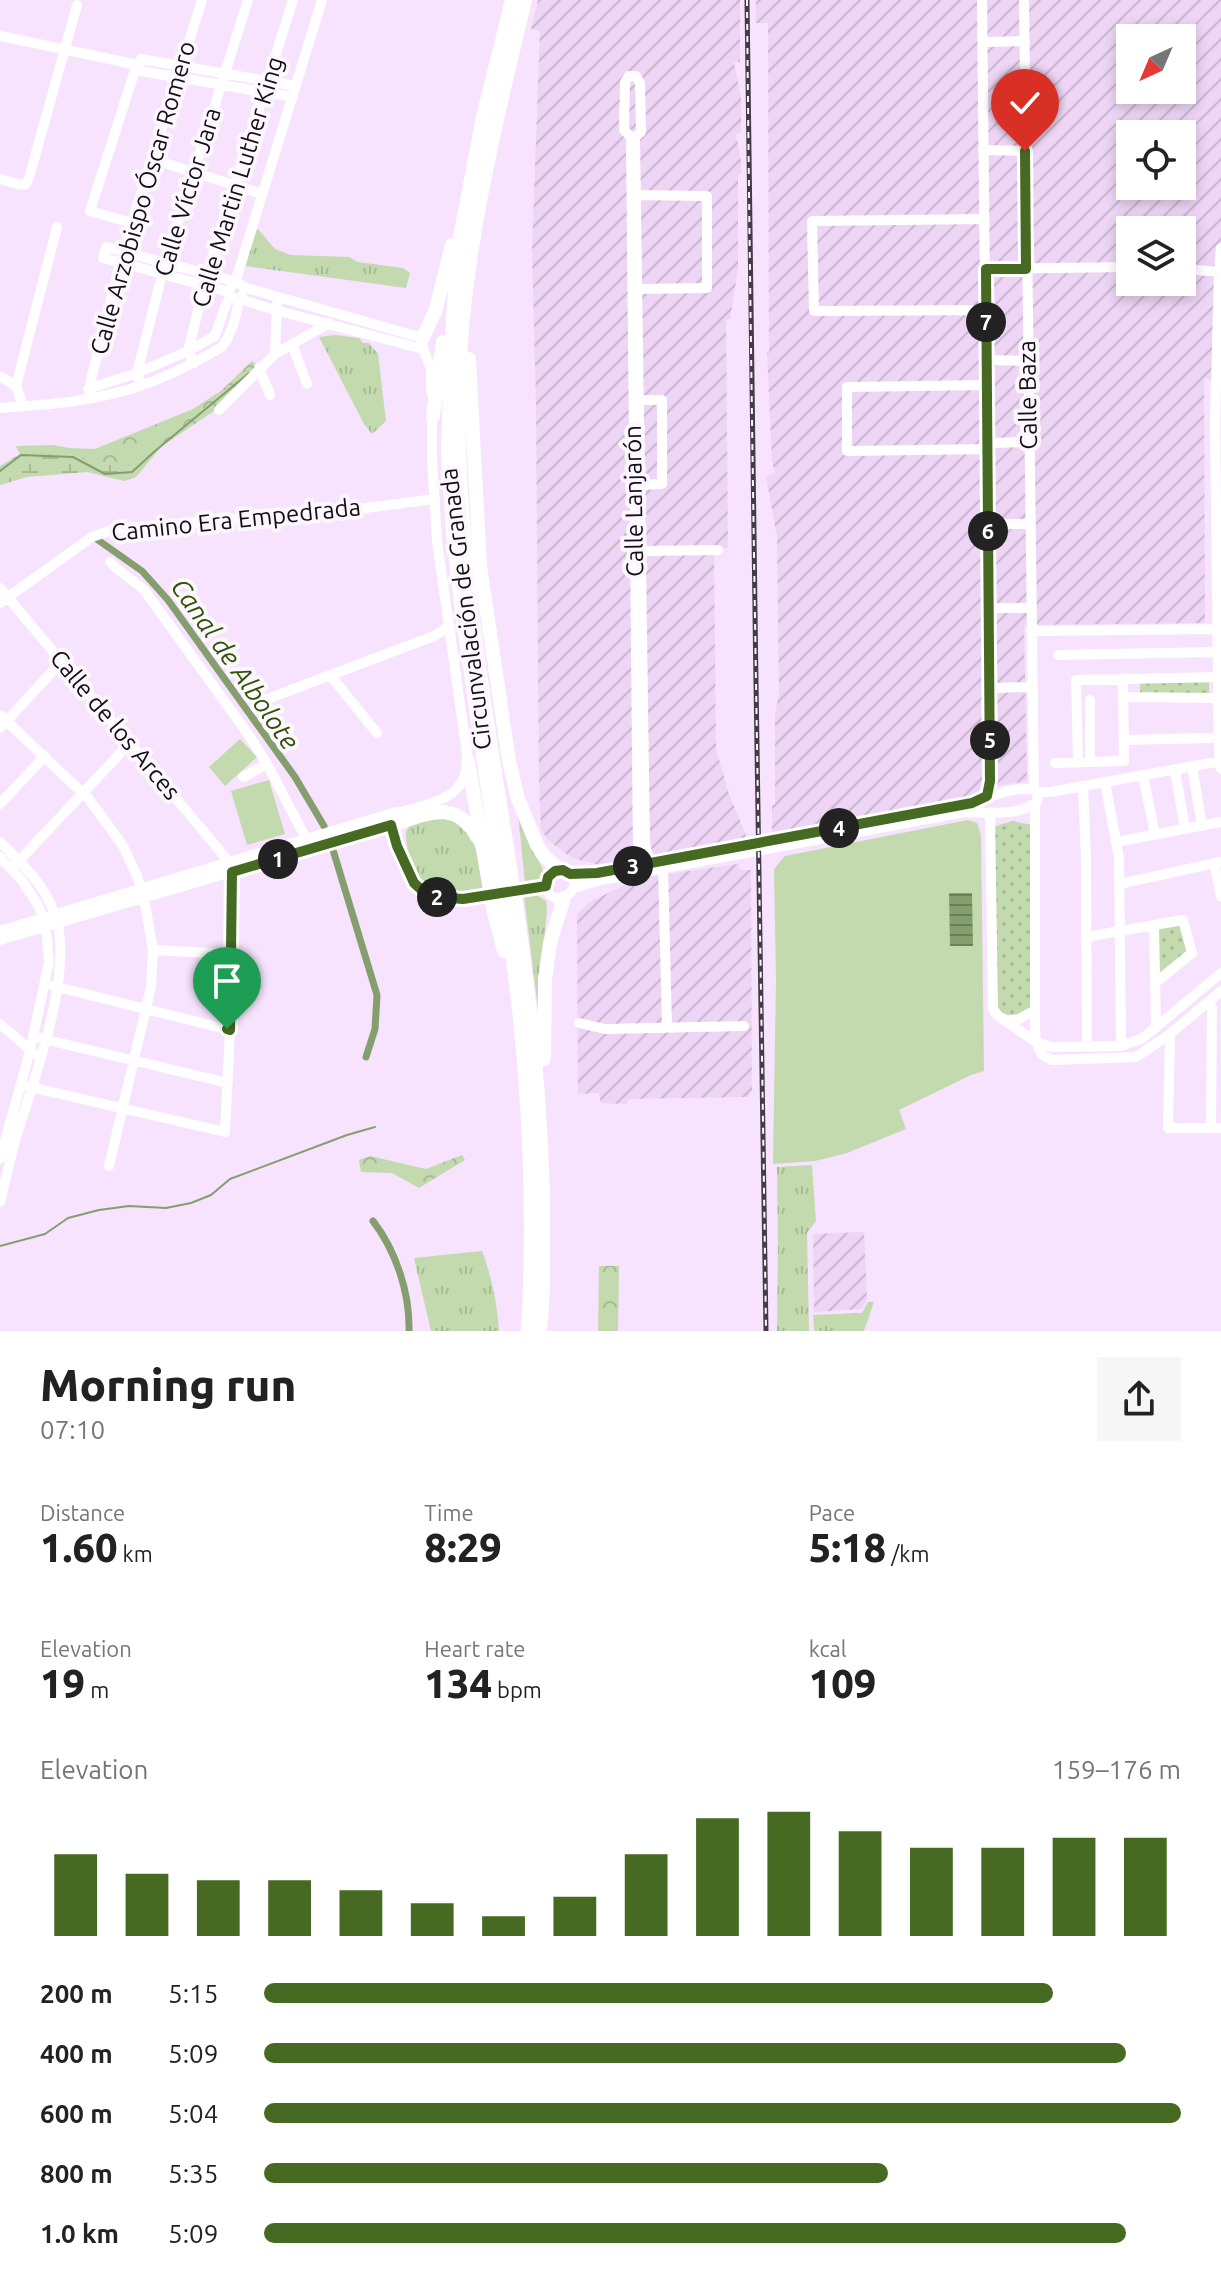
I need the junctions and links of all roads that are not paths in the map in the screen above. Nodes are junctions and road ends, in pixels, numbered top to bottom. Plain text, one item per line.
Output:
1 (202, 0) edge
2 (248, 0) edge
3 (293, 0) edge
4 (322, 0) edge
5 (512, 0) edge
6 (525, 0) edge
7 (982, 0) edge
8 (1024, 0) edge
9 (77, 5) dead end
10 (0, 36) edge
11 (1025, 41) junction
12 (983, 42) junction
13 (66, 51) junction
14 (136, 68) junction
15 (174, 70) junction
16 (226, 73) junction
17 (222, 84) junction
18 (266, 86) junction
19 (294, 91) junction
20 (633, 137) junction
21 (983, 150) junction
22 (1025, 151) junction
23 (151, 162) junction
24 (192, 176) junction
25 (0, 179) edge
26 (234, 189) junction
27 (637, 195) junction
28 (261, 197) junction
29 (984, 219) junction
30 (132, 223) junction
31 (57, 227) dead end
32 (461, 227) junction
33 (1221, 248) edge
34 (123, 251) junction
35 (165, 263) junction
36 (120, 264) junction
37 (456, 267) junction
38 (1116, 267) edge
39 (986, 269) junction
40 (1026, 269) junction
41 (1196, 270) edge
42 (1220, 272) edge
43 (207, 274) junction
44 (162, 275) junction
45 (204, 286) junction
46 (466, 289) junction
47 (635, 289) junction
48 (236, 291) junction
49 (278, 297) junction
50 (275, 310) junction
51 (986, 310) junction
52 (332, 312) junction
53 (355, 319) junction
54 (328, 324) junction
55 (352, 331) junction
56 (423, 343) junction
57 (292, 344) junction
58 (188, 351) junction
59 (275, 354) junction
60 (987, 360) junction
61 (1028, 361) junction
62 (194, 363) junction
63 (259, 368) junction
64 (137, 373) junction
65 (0, 376) edge
66 (307, 384) dead end
67 (987, 385) junction
68 (16, 386) junction
69 (141, 386) junction
70 (92, 392) junction
71 (270, 395) dead end
72 (639, 400) junction
73 (23, 406) junction
74 (0, 408) edge
75 (219, 410) dead end
76 (433, 416) junction
77 (1218, 422) edge
78 (1029, 442) junction
79 (988, 446) junction
80 (641, 485) junction
81 (1218, 489) edge
82 (435, 499) junction
83 (988, 524) junction
84 (1031, 524) junction
85 (1218, 532) edge
86 (718, 550) dead end
87 (640, 551) junction
88 (110, 562) dead end
89 (1219, 575) edge
90 (0, 588) edge
91 (4, 601) edge
92 (990, 608) junction
93 (1030, 608) junction
94 (1219, 616) edge
95 (448, 627) junction
96 (1217, 629) junction
97 (1031, 631) junction
98 (1218, 652) junction
99 (1058, 655) dead end
100 (62, 661) junction
101 (330, 675) junction
102 (1220, 677) edge
103 (1123, 678) junction
104 (1031, 687) junction
105 (989, 688) junction
106 (1124, 697) junction
107 (1219, 698) junction
108 (1090, 700) dead end
109 (262, 701) dead end
110 (2, 721) edge
111 (377, 733) dead end
112 (1210, 738) dead end
113 (1124, 740) junction
114 (130, 743) junction
115 (45, 756) junction
116 (468, 761) junction
117 (1078, 762) junction
118 (1090, 762) junction
119 (1055, 763) dead end
120 (267, 764) junction
121 (1220, 764) edge
122 (1192, 766) junction
123 (1175, 770) junction
124 (1143, 775) junction
125 (243, 777) dead end
126 (1105, 782) junction
127 (1083, 786) junction
128 (83, 793) junction
129 (986, 797) junction
130 (1036, 797) junction
131 (0, 804) edge
132 (988, 814) junction
133 (405, 816) junction
134 (1221, 822) edge
135 (390, 826) junction
136 (1202, 826) junction
137 (1185, 829) junction
138 (1155, 835) junction
139 (0, 842) edge
140 (783, 842) junction
141 (1116, 842) junction
142 (309, 844) junction
143 (481, 845) junction
144 (735, 851) junction
145 (0, 857) edge
146 (1217, 862) edge
147 (650, 863) junction
148 (16, 864) junction
149 (635, 866) junction
150 (231, 867) junction
151 (663, 868) junction
152 (565, 872) junction
153 (1119, 884) junction
154 (540, 888) junction
155 (509, 892) junction
156 (143, 893) junction
157 (569, 893) junction
158 (1221, 896) edge
159 (56, 919) junction
160 (45, 922) junction
161 (1154, 925) junction
162 (0, 931) edge
163 (1120, 931) junction
164 (1086, 937) junction
165 (0, 940) edge
166 (153, 950) junction
167 (231, 954) junction
168 (1221, 973) edge
169 (1155, 983) junction
170 (51, 986) junction
171 (1199, 991) junction
172 (1221, 991) edge
173 (1213, 1005) edge
174 (147, 1009) junction
175 (1035, 1010) junction
176 (1005, 1021) junction
177 (579, 1023) dead end
178 (0, 1024) edge
179 (744, 1026) dead end
180 (1156, 1026) junction
181 (667, 1027) junction
182 (230, 1030) junction
183 (1170, 1034) junction
184 (39, 1038) junction
185 (1216, 1040) edge
186 (1036, 1042) junction
187 (1087, 1046) junction
188 (1121, 1046) junction
189 (30, 1051) junction
190 (525, 1057) junction
191 (40, 1058) junction
192 (135, 1059) junction
193 (228, 1083) junction
194 (27, 1086) junction
195 (123, 1110) junction
196 (540, 1111) junction
197 (1216, 1128) edge
198 (8, 1129) edge
199 (0, 1159) edge
200 (109, 1166) dead end
201 (0, 1202) edge
202 (530, 1282) junction
203 (519, 1331) edge
204 (528, 1331) edge
205 (540, 1331) edge

1 - 15 street, Calle Arzobispo Óscar Romero
2 - 16 street, Calle Víctor Jara
3 - 18 street, Calle Martin Luther King
4 - 19 street
5 - 32 highway, Circunvalación de Granada
6 - 46 highway, Circunvalación de Granada
7 - 12 street
8 - 11 street, Calle Baza
9 - 13 street
10 - 13 street
11 - 12 street
11 - 22 street, Calle Baza
12 - 21 street
13 - 14 street
13 - 25 street
14 - 15 street
14 - 30 street
15 - 16 street
15 - 17 street
15 - 23 street, Calle Arzobispo Óscar Romero
16 - 17 street, Calle Víctor Jara
16 - 18 street
17 - 18 street
17 - 24 street, Calle Víctor Jara
18 - 19 street
18 - 26 street, Calle Martin Luther King
19 - 28 street
20 - 20 street, Calle Lanjarón
20 - 27 street, Calle Lanjarón
20 - 47 street, Calle Lanjarón
21 - 22 street
21 - 29 street
22 - 40 street, Calle Baza
23 - 24 street
23 - 30 street, Calle Arzobispo Óscar Romero
24 - 26 street
24 - 35 street, Calle Víctor Jara
26 - 28 street
26 - 43 street, Calle Martin Luther King
27 - 47 street, Calle Lanjarón
27 - 47 street
28 - 48 street
29 - 39 street
29 - 51 street
30 - 34 street, Calle Arzobispo Óscar Romero
31 - 68 street
32 - 37 highway, Circunvalación de Granada
32 - 56 highway
33 - 42 street
34 - 35 street
34 - 36 street, Calle Arzobispo Óscar Romero
34 - 36 street
35 - 43 street
35 - 44 street, Calle Víctor Jara
36 - 44 street
36 - 70 street, Calle Arzobispo Óscar Romero
37 - 76 highway
37 - 155 highway, Circunvalación de Granada
38 - 40 street
39 - 40 street
39 - 51 street
40 - 61 street, Calle Baza
41 - 42 street
42 - 77 street
43 - 45 street, Calle Martin Luther King
43 - 48 street
44 - 45 street
44 - 64 street, Calle Víctor Jara
45 - 48 street
45 - 58 street, Calle Martin Luther King
46 - 152 highway
46 - 155 highway, Circunvalación de Granada
47 - 72 street, Calle Lanjarón
47 - 149 street, Calle Lanjarón
48 - 49 street
48 - 50 street
48 - 58 street
48 - 62 street
49 - 50 street
49 - 52 street
50 - 54 street
50 - 59 street
51 - 60 street
52 - 53 street
52 - 54 street
53 - 55 street
53 - 56 street
54 - 55 street
54 - 57 street
55 - 56 street
56 - 76 street
57 - 59 street
57 - 66 street
58 - 62 street
58 - 64 street
59 - 63 street
60 - 61 street
60 - 67 street
61 - 78 street, Calle Baza
62 - 69 street
63 - 71 street
63 - 75 street
64 - 69 street
64 - 70 street
65 - 68 street
67 - 79 street
67 - 79 street
68 - 73 street
69 - 70 street
70 - 73 street
72 - 80 street, Calle Lanjarón
72 - 80 street, Calle Lanjarón
73 - 74 street
76 - 82 street
77 - 81 street
78 - 79 street
78 - 84 street, Calle Baza
79 - 83 street
80 - 87 street, Calle Lanjarón
81 - 85 street
82 - 91 street, Camino Era Empedrada
82 - 95 street
83 - 84 street
83 - 92 street
84 - 93 street, Calle Baza
85 - 89 street
86 - 87 street
87 - 147 street, Calle Lanjarón
88 - 120 street
89 - 94 street
90 - 91 street, Calle de los Arces
91 - 100 street, Calle de los Arces
92 - 93 street
92 - 105 street
93 - 97 street, Calle Baza
94 - 96 street
95 - 101 street
95 - 116 street
96 - 97 street
96 - 98 street
97 - 104 street, Calle Baza
98 - 99 street
98 - 102 street
100 - 110 street
100 - 114 street, Calle de los Arces
101 - 109 street
101 - 111 street
102 - 103 street
102 - 107 street
103 - 106 street
103 - 117 street
104 - 105 street
104 - 130 street, Calle Baza
105 - 129 street
106 - 107 street
106 - 113 street
107 - 121 street
108 - 118 street
110 - 115 street
112 - 113 street
113 - 118 street
114 - 128 street
114 - 150 street, Calle de los Arces
115 - 128 street
115 - 131 street
116 - 133 street
116 - 143 highway
117 - 118 street
117 - 119 street
120 - 125 street
120 - 142 street
121 - 122 street
122 - 123 street
122 - 136 street
123 - 124 street
123 - 137 street
124 - 126 street
124 - 138 street
126 - 127 street
126 - 141 street
127 - 130 street
127 - 164 street
128 - 148 street
128 - 156 street
129 - 130 street
129 - 132 street
129 - 140 street
130 - 132 street
130 - 175 street, Calle Baza
132 - 140 street
132 - 176 street
133 - 135 street
133 - 135 highway
133 - 143 highway
134 - 136 street
135 - 142 street
135 - 154 street
136 - 137 street
137 - 138 street
138 - 141 street
139 - 148 street
140 - 144 street
141 - 153 street
142 - 150 street
143 - 190 highway
144 - 147 street
144 - 151 street
145 - 148 street
146 - 153 street
146 - 158 street
147 - 149 street
148 - 159 street
148 - 160 street
149 - 152 street
150 - 156 street
150 - 167 street
151 - 157 street
151 - 181 street
152 - 154 street
152 - 157 street
153 - 163 street
154 - 157 street
155 - 190 highway, Circunvalación de Granada
155 - 196 highway, Circunvalación de Granada
156 - 159 street
156 - 166 street
157 - 196 highway
159 - 160 street
159 - 170 street
160 - 162 street
160 - 165 street
160 - 170 street
161 - 163 street
161 - 169 street
161 - 169 street
163 - 164 street
163 - 188 street
164 - 187 street
166 - 167 street
166 - 174 street
167 - 182 street
168 - 171 street
169 - 180 street
170 - 174 street
170 - 184 street
171 - 173 street
171 - 180 street
172 - 173 street
173 - 183 street
173 - 185 street
174 - 182 street
174 - 192 street
175 - 176 street
175 - 186 street, Calle Baza
176 - 186 street
177 - 181 street
178 - 189 street
179 - 181 street
180 - 188 street
182 - 193 street
183 - 186 street
183 - 197 street
184 - 189 street
184 - 191 street
184 - 192 street
185 - 197 street
186 - 187 street
187 - 188 street
189 - 191 street
189 - 194 street
190 - 202 highway, Circunvalación de Granada
191 - 194 street
192 - 193 street
192 - 195 street
193 - 195 street
194 - 195 street
194 - 198 street
195 - 200 street
196 - 205 highway, Circunvalación de Granada
198 - 199 street
198 - 201 street
202 - 203 highway
202 - 204 highway, Circunvalación de Granada

